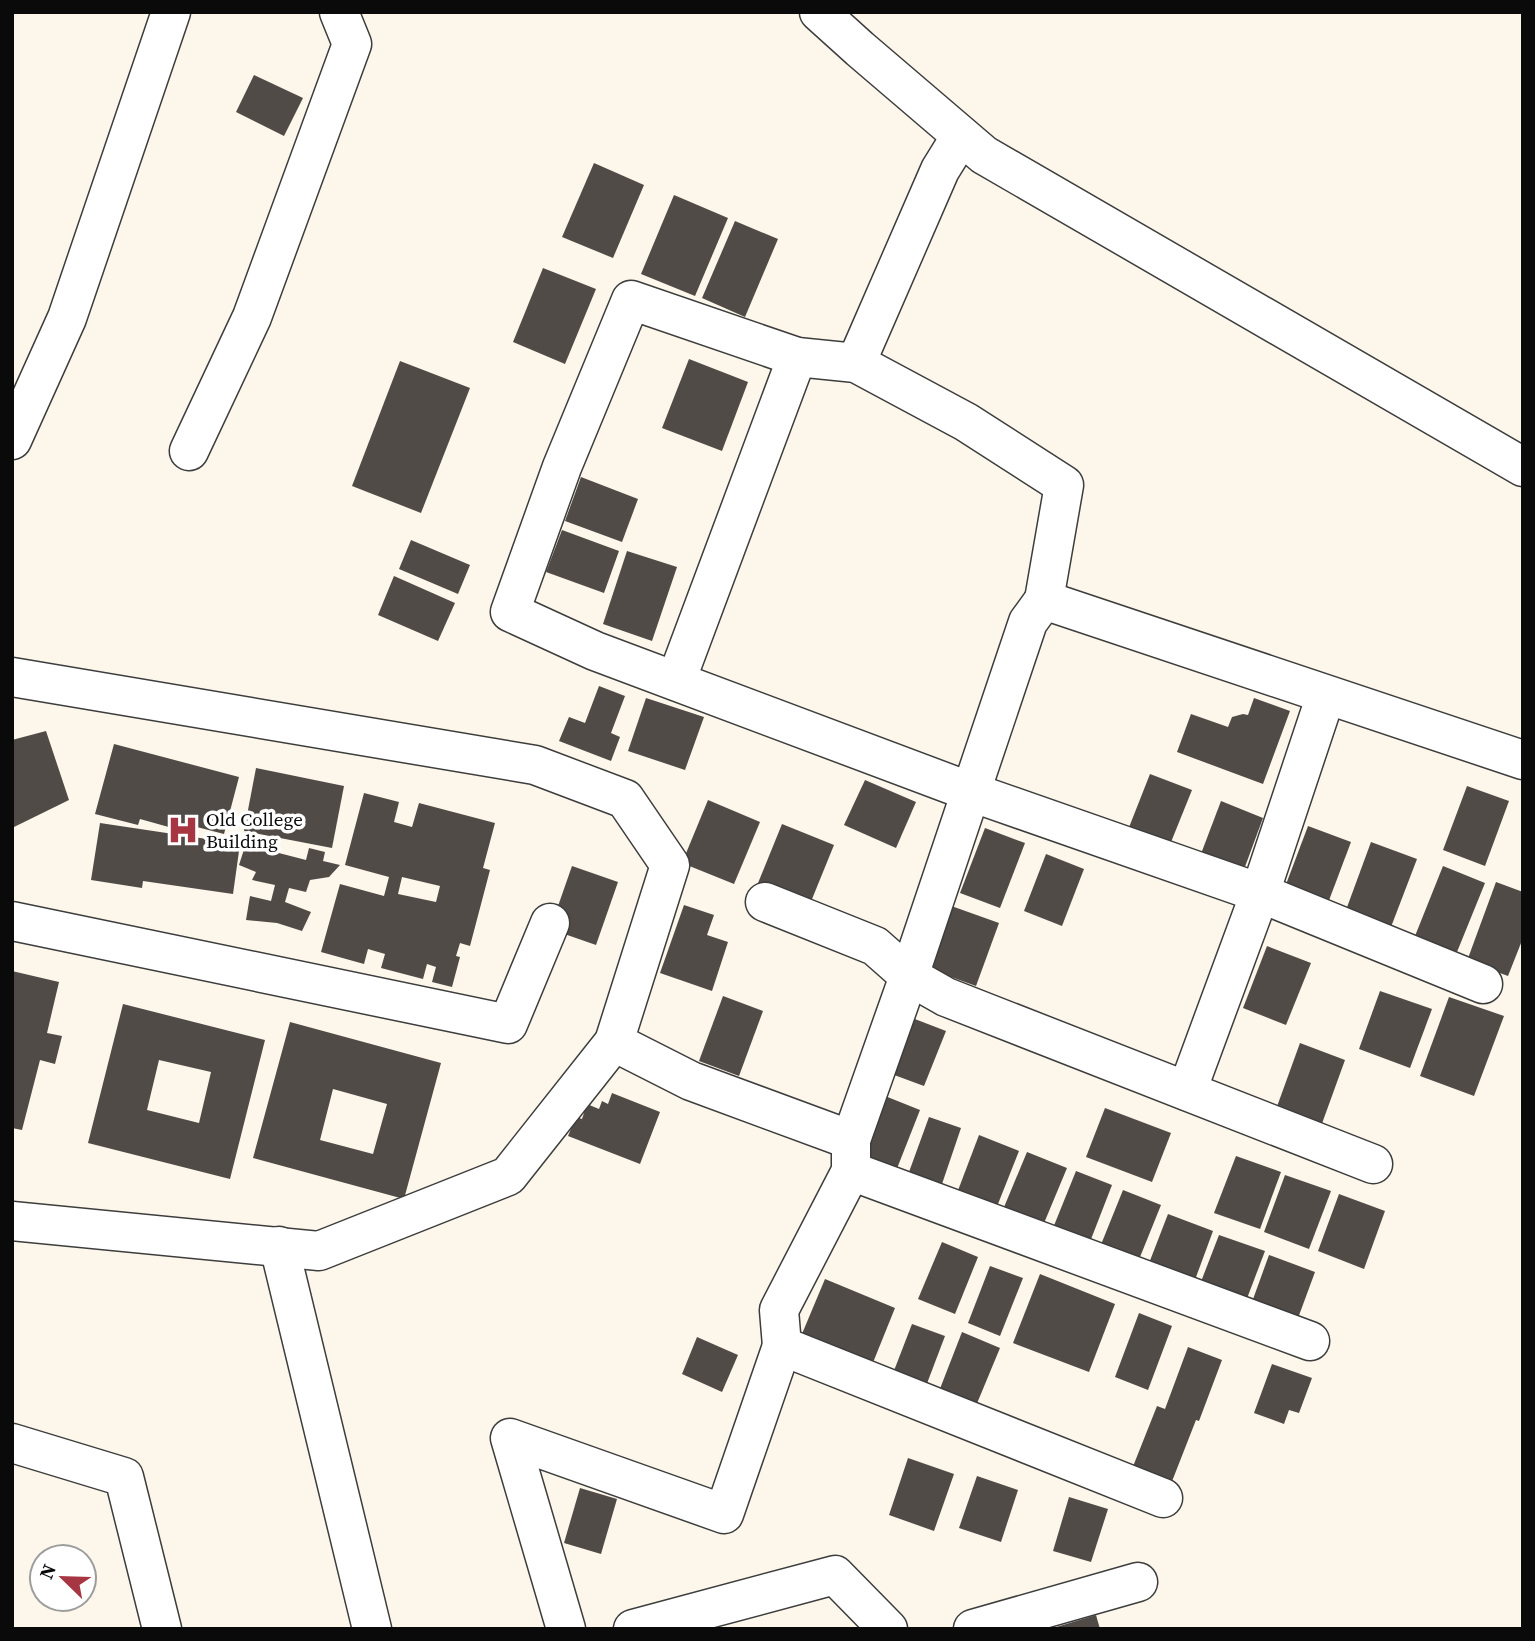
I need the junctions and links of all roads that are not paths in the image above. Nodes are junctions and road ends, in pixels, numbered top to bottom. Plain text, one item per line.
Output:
1 (171, 12) edge
2 (339, 12) edge
3 (819, 12) edge
4 (961, 136) junction
5 (797, 356) junction
6 (856, 363) junction
7 (12, 440) edge
8 (189, 451) dead end
9 (1523, 467) edge
10 (1044, 600) junction
11 (12, 677) edge
12 (677, 681) junction
13 (1326, 695) junction
14 (1523, 760) edge
15 (971, 792) junction
16 (1260, 893) junction
17 (765, 902) dead end
18 (12, 921) edge
19 (551, 923) dead end
20 (909, 976) junction
21 (1483, 984) dead end
22 (614, 1042) junction
23 (1187, 1091) junction
24 (851, 1155) junction
25 (1373, 1164) dead end
26 (12, 1221) edge
27 (279, 1247) junction
28 (1310, 1341) dead end
29 (782, 1346) junction
30 (12, 1443) edge
31 (1163, 1498) dead end
32 (1138, 1582) dead end
33 (162, 1629) edge
34 (372, 1629) edge
35 (566, 1629) edge
36 (632, 1629) edge
37 (888, 1629) edge
38 (973, 1629) edge

1 - 7 street
2 - 8 street
3 - 4 street
4 - 6 street
4 - 9 street
5 - 6 street
5 - 12 street
5 - 12 street
6 - 10 street
10 - 13 street
10 - 15 street
11 - 22 street
12 - 15 street
13 - 14 street
13 - 16 street
15 - 16 street
15 - 20 street
16 - 21 street
16 - 23 street
17 - 20 street
18 - 19 street
20 - 23 street
20 - 24 street
22 - 24 street
22 - 27 street
23 - 25 street
24 - 28 street
24 - 29 street
26 - 27 street
27 - 34 street
29 - 31 street
29 - 35 street
30 - 33 street
32 - 38 street
36 - 37 street

